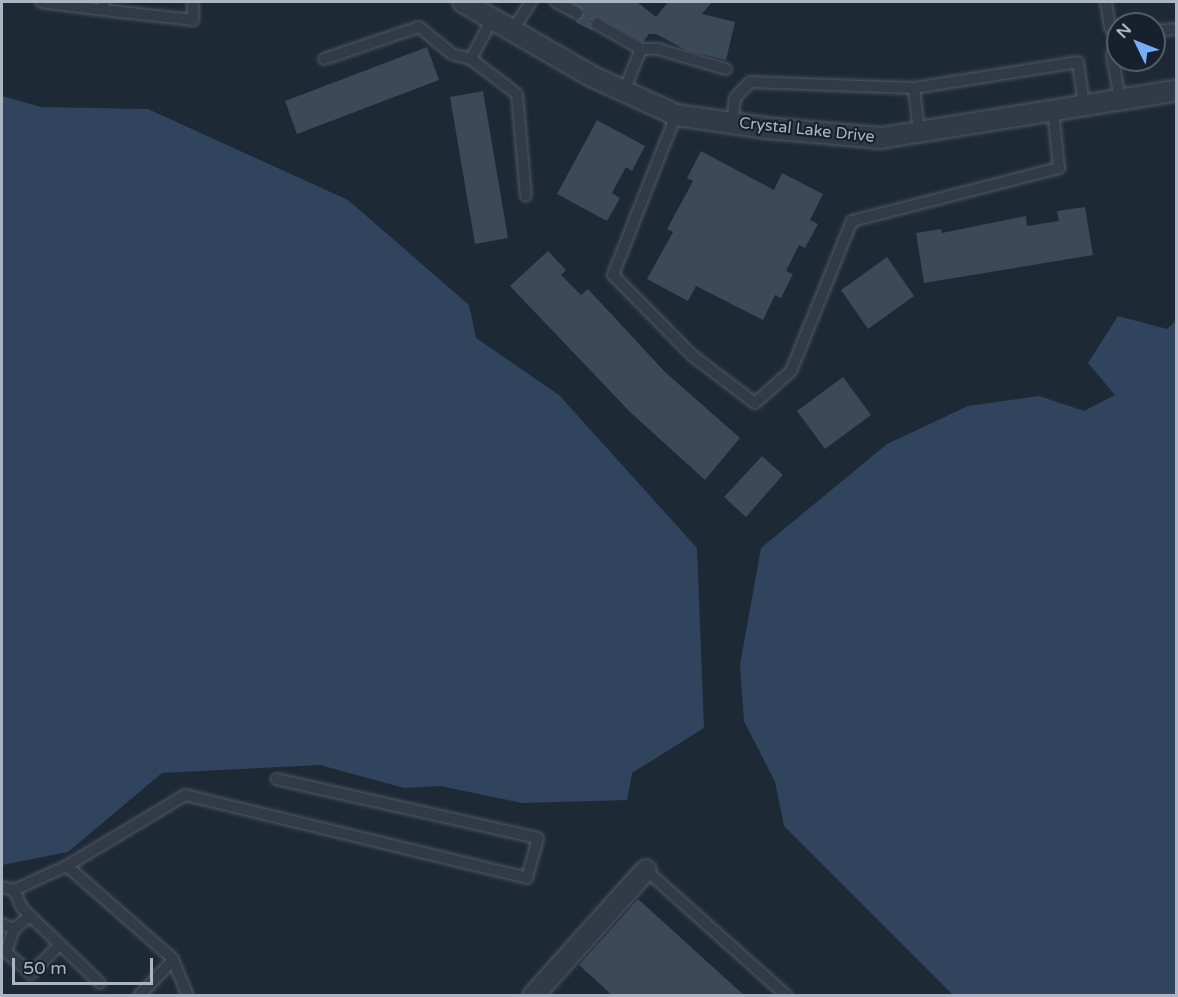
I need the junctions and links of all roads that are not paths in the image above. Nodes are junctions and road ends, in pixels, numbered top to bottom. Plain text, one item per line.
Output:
1 (34, 2) edge
2 (41, 2) edge
3 (193, 2) edge
4 (463, 2) edge
5 (531, 2) edge
6 (555, 2) edge
7 (103, 6) edge
8 (577, 13) dead end
9 (492, 19) junction
10 (597, 24) dead end
11 (512, 31) junction
12 (641, 49) junction
13 (324, 59) dead end
14 (471, 59) junction
15 (726, 69) dead end
16 (1115, 72) edge
17 (914, 88) junction
18 (624, 91) junction
19 (1176, 91) edge
20 (1120, 99) junction
21 (1084, 106) junction
22 (1053, 110) junction
23 (676, 115) junction
24 (732, 123) junction
25 (919, 132) junction
26 (526, 196) dead end
27 (277, 779) dead end
28 (67, 866) junction
29 (646, 870) joint
30 (2, 887) edge
31 (14, 891) junction
32 (30, 916) junction
33 (2, 924) edge
34 (14, 929) junction
35 (59, 945) junction
36 (173, 960) junction
37 (100, 983) dead end
38 (534, 995) edge
39 (139, 996) edge
40 (188, 996) edge
41 (787, 996) edge

1 - 2 lane
2 - 7 lane
3 - 7 lane
4 - 9 street, Crystal Lake Drive
5 - 11 lane
6 - 8 lane
9 - 11 street, Crystal Lake Drive
9 - 14 lane
10 - 12 lane
11 - 18 street, Crystal Lake Drive
12 - 15 lane
12 - 18 lane
13 - 14 lane
14 - 26 lane
16 - 20 lane
17 - 21 lane
17 - 24 lane
17 - 25 lane
18 - 23 street, Crystal Lake Drive
19 - 20 street, Crystal Lake Drive
20 - 21 street, Crystal Lake Drive
21 - 22 street, Crystal Lake Drive
22 - 23 lane
22 - 25 street, Crystal Lake Drive
23 - 24 street, Crystal Lake Drive
24 - 25 street, Crystal Lake Drive
27 - 28 lane
28 - 31 lane
28 - 36 lane
29 - 38 street
29 - 41 lane
30 - 31 lane
31 - 32 lane
32 - 34 lane
32 - 35 lane
33 - 34 lane
34 - 35 lane
35 - 37 lane
36 - 39 lane
36 - 40 lane

